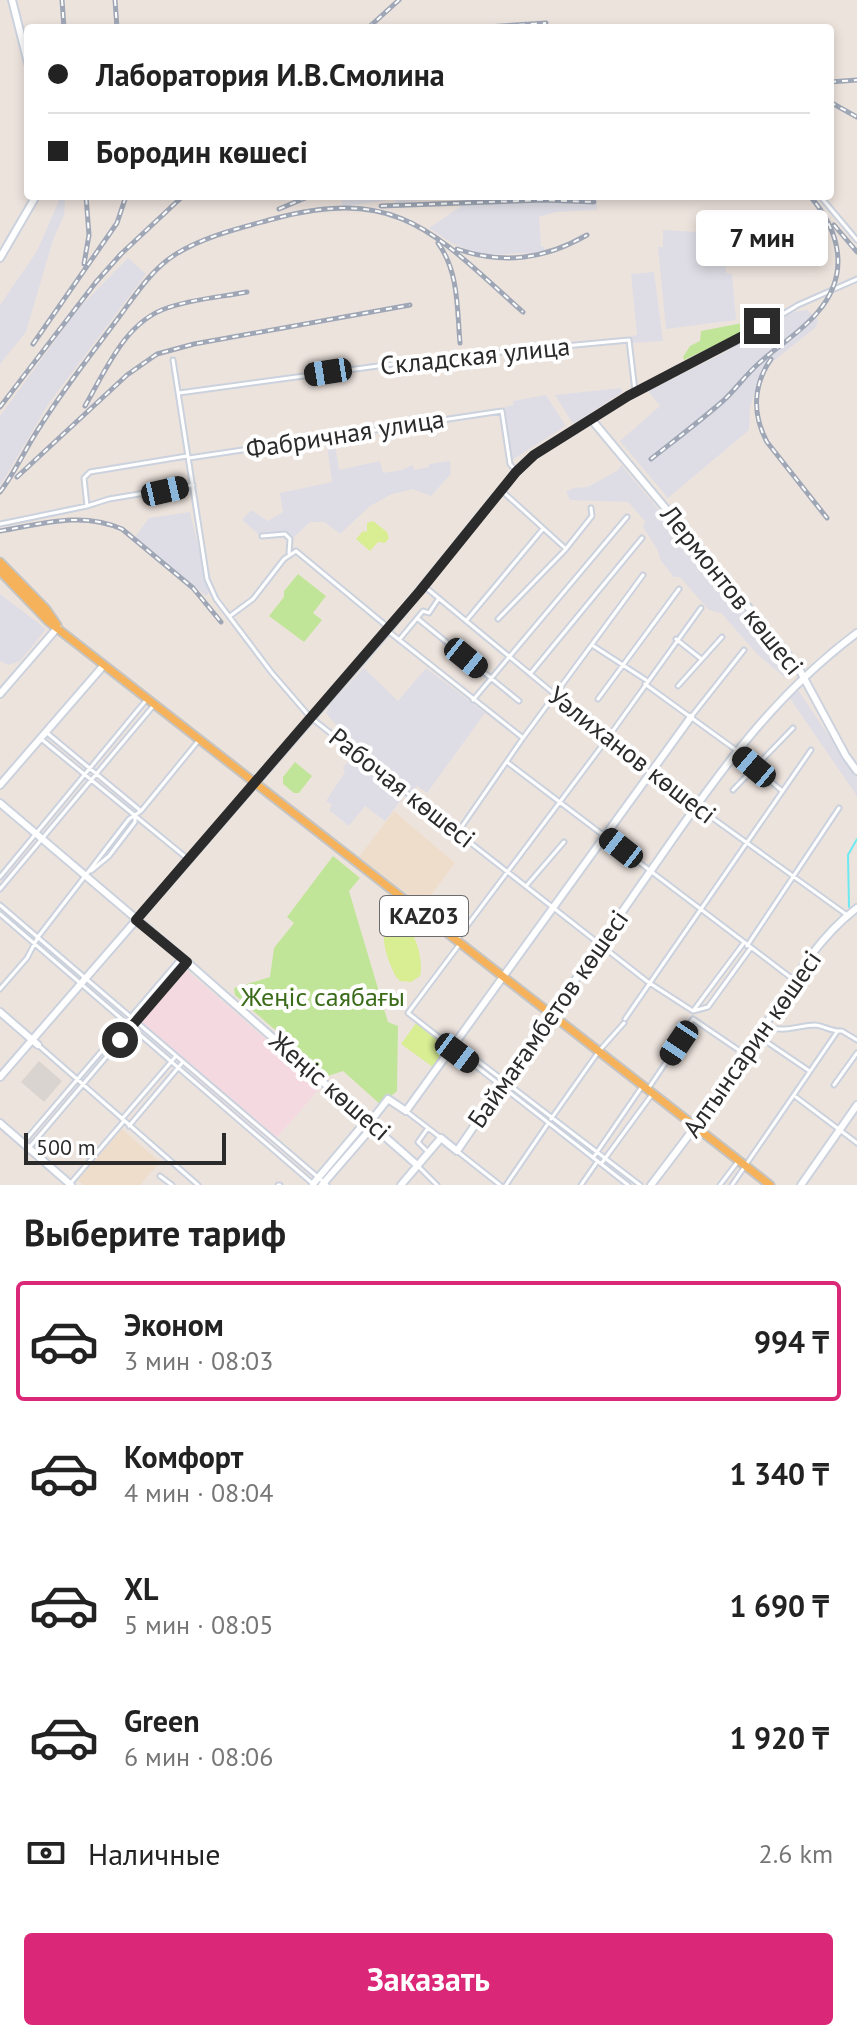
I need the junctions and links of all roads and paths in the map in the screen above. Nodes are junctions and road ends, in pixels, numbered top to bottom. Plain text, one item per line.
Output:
1 (12, 0) edge
2 (24, 47) edge
3 (34, 200) edge
4 (823, 200) edge
5 (857, 240) edge
6 (0, 258) edge
7 (857, 279) edge
8 (173, 360) dead end
9 (635, 391) junction
10 (179, 393) junction
11 (591, 419) junction
12 (188, 457) junction
13 (516, 472) junction
14 (193, 485) junction
15 (501, 490) junction
16 (87, 506) junction
17 (591, 508) dead end
18 (627, 517) dead end
19 (0, 524) edge
20 (542, 530) junction
21 (262, 536) dead end
22 (642, 538) dead end
23 (290, 539) junction
24 (566, 549) junction
25 (295, 551) junction
26 (289, 554) junction
27 (0, 562) edge
28 (0, 571) edge
29 (643, 575) dead end
30 (424, 586) junction
31 (679, 589) dead end
32 (439, 598) junction
33 (701, 608) dead end
34 (230, 616) junction
35 (417, 618) junction
36 (498, 619) dead end
37 (466, 621) junction
38 (58, 627) junction
39 (388, 629) junction
40 (857, 633) edge
41 (722, 637) dead end
42 (676, 639) junction
43 (399, 640) junction
44 (592, 645) junction
45 (744, 650) dead end
46 (508, 656) junction
47 (700, 658) junction
48 (104, 665) junction
49 (623, 666) junction
50 (530, 674) junction
51 (804, 676) junction
52 (490, 678) junction
53 (646, 682) junction
54 (678, 686) dead end
55 (0, 694) edge
56 (555, 695) junction
57 (598, 699) dead end
58 (473, 700) junction
59 (519, 701) dead end
60 (151, 702) junction
61 (310, 717) junction
62 (691, 717) junction
63 (793, 728) dead end
64 (46, 732) junction
65 (40, 738) junction
66 (523, 738) junction
67 (607, 739) junction
68 (199, 740) junction
69 (736, 750) junction
70 (811, 750) dead end
71 (507, 762) junction
72 (754, 767) junction
73 (90, 769) junction
74 (857, 771) edge
75 (650, 773) junction
76 (84, 775) junction
77 (97, 775) junction
78 (92, 781) junction
79 (254, 783) junction
80 (0, 785) edge
81 (733, 790) dead end
82 (782, 792) junction
83 (558, 801) junction
84 (0, 803) edge
85 (696, 806) junction
86 (839, 808) dead end
87 (141, 811) junction
88 (135, 817) junction
89 (458, 832) junction
90 (604, 835) junction
91 (39, 837) junction
92 (564, 842) dead end
93 (746, 843) junction
94 (188, 859) junction
95 (508, 870) junction
96 (650, 872) junction
97 (87, 875) junction
98 (0, 877) edge
99 (793, 877) junction
100 (527, 885) junction
101 (0, 889) edge
102 (0, 905) edge
103 (553, 905) junction
104 (857, 908) edge
105 (699, 909) junction
106 (0, 914) edge
107 (847, 915) junction
108 (136, 920) junction
109 (38, 937) junction
110 (458, 942) junction
111 (600, 943) junction
112 (35, 944) junction
113 (747, 946) junction
114 (184, 960) junction
115 (503, 976) junction
116 (794, 980) junction
117 (83, 981) junction
118 (648, 982) junction
119 (0, 989) edge
120 (551, 1013) junction
121 (0, 1014) edge
122 (693, 1015) junction
123 (131, 1017) junction
124 (136, 1021) junction
125 (126, 1022) junction
126 (131, 1027) junction
127 (773, 1028) dead end
128 (837, 1032) junction
129 (758, 1036) junction
130 (857, 1040) edge
131 (34, 1042) junction
132 (454, 1045) junction
133 (599, 1051) junction
134 (857, 1053) edge
135 (746, 1055) junction
136 (97, 1056) junction
137 (176, 1056) junction
138 (102, 1061) junction
139 (172, 1062) junction
140 (183, 1062) junction
141 (179, 1068) junction
142 (808, 1071) junction
143 (0, 1077) edge
144 (78, 1079) junction
145 (83, 1084) junction
146 (503, 1084) junction
147 (834, 1085) dead end
148 (648, 1089) junction
149 (795, 1096) junction
150 (857, 1105) edge
151 (406, 1111) junction
152 (50, 1112) junction
153 (56, 1116) junction
154 (551, 1117) junction
155 (123, 1120) junction
156 (370, 1122) junction
157 (0, 1123) edge
158 (548, 1124) junction
159 (129, 1126) junction
160 (695, 1126) junction
161 (428, 1128) junction
162 (840, 1129) junction
163 (441, 1138) junction
164 (857, 1143) edge
165 (26, 1146) junction
166 (457, 1151) junction
167 (598, 1152) junction
168 (428, 1153) junction
169 (605, 1158) junction
170 (739, 1160) junction
171 (597, 1161) junction
172 (417, 1165) junction
173 (746, 1166) junction
174 (160, 1176) dead end
175 (319, 1183) edge
176 (70, 1185) edge
177 (172, 1185) edge
178 (198, 1185) edge
179 (401, 1185) edge
180 (437, 1185) edge
181 (500, 1185) edge
182 (506, 1185) edge
183 (581, 1185) edge
184 (628, 1185) edge
185 (640, 1185) edge
186 (651, 1185) edge
187 (720, 1185) edge
188 (732, 1185) edge
189 (770, 1185) edge
190 (801, 1185) edge

1 - 2 street
3 - 6 street
4 - 5 street
7 - 9 street
8 - 10 street, Рабочая көшесі
9 - 10 street, Складская улица
9 - 11 street
10 - 12 street, Рабочая көшесі
11 - 13 street
11 - 51 street, Лермонтов көшесі
12 - 13 street, Фабричная улица
12 - 14 street, Рабочая көшесі
12 - 16 street, Фабричная улица
13 - 15 street
14 - 16 street
14 - 34 street, Рабочая көшесі
15 - 20 street
15 - 30 street
16 - 19 street
17 - 24 street
18 - 46 street
20 - 24 street
20 - 37 street
21 - 23 street
22 - 50 street
23 - 25 street
23 - 26 street
24 - 36 street
25 - 26 street
25 - 39 street
26 - 34 street
27 - 38 main road, KАZ03
28 - 38 main road, KАZ03
29 - 44 street
30 - 32 street, Уәлиханов көшесі
30 - 39 street
31 - 49 street
32 - 35 street
32 - 37 street, Уәлиханов көшесі
33 - 42 street
34 - 61 street, Рабочая көшесі
35 - 43 street
35 - 52 street
37 - 46 street, Уәлиханов көшесі
38 - 48 main road, KАZ03
38 - 55 street
39 - 43 street
39 - 61 street
40 - 51 street, Баймағамбетов көшесі
41 - 47 street
42 - 47 street
42 - 53 street
43 - 58 street
44 - 49 street
44 - 56 street
45 - 62 street
46 - 50 street, Уәлиханов көшесі
46 - 52 street
47 - 54 street
48 - 60 main road, KАZ03
48 - 64 street
49 - 53 street
49 - 57 street
50 - 56 street, Уәлиханов көшесі
51 - 69 street, Баймағамбетов көшесі
51 - 74 street, Лермонтов көшесі
52 - 58 street
52 - 59 street
53 - 62 street
53 - 67 street
56 - 66 street
56 - 67 street, Уәлиханов көшесі
58 - 66 street
60 - 68 main road, KАZ03
60 - 73 street
60 - 77 street
61 - 79 street
61 - 89 street, Рабочая көшесі
62 - 69 street
62 - 75 street
63 - 72 street
64 - 65 street
64 - 73 street
65 - 76 street
65 - 80 street
66 - 71 street
67 - 75 street, Уәлиханов көшесі
67 - 83 street
68 - 79 main road, KАZ03
68 - 87 street
69 - 72 street
69 - 85 street, Баймағамбетов көшесі
70 - 82 street
71 - 83 street
71 - 89 street
72 - 81 street
72 - 82 street
73 - 76 street
73 - 77 street
75 - 85 street, Уәлиханов көшесі
75 - 90 street
76 - 78 street
76 - 91 street
77 - 78 street
77 - 87 street
78 - 88 street
78 - 91 street
79 - 94 street
79 - 110 main road, KАZ03
82 - 93 street
83 - 90 street
83 - 95 street
84 - 91 street, Жеңіс көшесі
85 - 93 street, Уәлиханов көшесі
85 - 96 street, Баймағамбетов көшесі
86 - 99 street
87 - 88 street
88 - 94 street
88 - 97 street
89 - 95 street, Рабочая көшесі
90 - 96 street
90 - 103 street
91 - 97 street, Жеңіс көшесі
91 - 98 street
91 - 101 street
92 - 100 street
93 - 99 street, Уәлиханов көшесі
93 - 105 street
94 - 108 street
95 - 100 street, Рабочая көшесі
95 - 110 street
96 - 105 street
96 - 111 street, Баймағамбетов көшесі
97 - 108 street, Жеңіс көшесі
97 - 109 street
99 - 107 street, Уәлиханов көшесі
99 - 113 street
100 - 103 street, Рабочая көшесі
102 - 109 street
103 - 111 street, Рабочая көшесі
103 - 115 street
104 - 107 street, Алтынсарин көшесі
105 - 113 street
105 - 118 street
106 - 112 street
107 - 116 street, Алтынсарин көшесі
108 - 114 street, Жеңіс көшесі
108 - 117 street
109 - 112 street
109 - 117 street
110 - 115 main road, KАZ03
110 - 132 street
111 - 118 street, Рабочая көшесі
111 - 120 street, Баймағамбетов көшесі
112 - 117 street
112 - 119 street
113 - 116 street
113 - 122 street
113 - 122 street
114 - 123 street
114 - 124 street
114 - 156 street, Жеңіс көшесі
115 - 120 main road, KАZ03
115 - 132 street
116 - 129 street, Алтынсарин көшесі
117 - 123 street
117 - 125 street
117 - 131 street
118 - 122 street, Рабочая көшесі
118 - 133 street
120 - 133 main road, KАZ03
120 - 146 street, Баймағамбетов көшесі
121 - 131 street
122 - 135 street, Рабочая көшесі
122 - 148 street
123 - 124 street
123 - 125 street
124 - 126 street
124 - 137 street
125 - 126 street
125 - 136 street
126 - 138 street
126 - 139 street
127 - 128 street
128 - 130 street
128 - 142 street
129 - 135 street, Алтынсарин көшесі
129 - 142 street
131 - 143 street
131 - 144 street
132 - 146 street
132 - 151 street
133 - 148 main road, KАZ03
133 - 154 street
134 - 147 street
135 - 160 street, Алтынсарин көшесі
136 - 138 street
136 - 144 street
137 - 139 street
137 - 140 street
138 - 145 street
139 - 141 street
139 - 155 street
140 - 141 street
140 - 175 street
141 - 159 street
141 - 175 street
142 - 149 street
144 - 145 street
144 - 152 street
145 - 153 street
145 - 155 street
146 - 154 street
146 - 158 street
146 - 166 street, Баймағамбетов көшесі
148 - 160 main road, KАZ03
148 - 167 street
148 - 169 street
149 - 162 street
149 - 173 street
150 - 162 street
151 - 156 street
151 - 161 street
152 - 153 street
152 - 165 street
153 - 165 street
154 - 158 street
154 - 167 street
155 - 159 street
155 - 176 street
156 - 172 street, Жеңіс көшесі
156 - 175 street
157 - 165 street
158 - 171 street
158 - 182 street
159 - 178 street
160 - 170 main road, KАZ03
160 - 186 street, Алтынсарин көшесі
161 - 163 street
161 - 168 street
162 - 164 street
162 - 190 street
163 - 166 street
163 - 168 street, Баймағамбетов көшесі
165 - 176 street
166 - 181 street
167 - 169 street
167 - 171 street
168 - 172 street, Баймағамбетов көшесі
169 - 171 street
169 - 185 street
170 - 173 main road, KАZ03
170 - 187 street
171 - 183 street
171 - 184 street
172 - 179 street, Баймағамбетов көшесі
172 - 180 street, Жеңіс көшесі
173 - 188 street
173 - 189 main road, KАZ03
174 - 177 street

